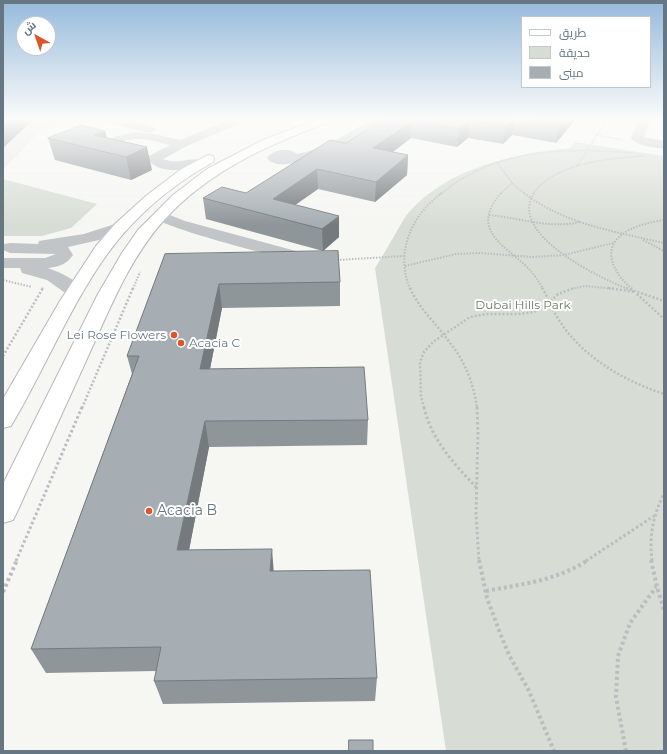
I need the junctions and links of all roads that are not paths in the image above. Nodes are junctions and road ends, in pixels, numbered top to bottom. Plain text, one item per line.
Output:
1 (138, 155) edge
2 (165, 155) edge
3 (214, 155) edge
4 (240, 155) edge
5 (265, 155) edge
6 (303, 155) edge
7 (160, 161) junction
8 (199, 163) junction
9 (179, 177) junction
10 (160, 216) junction
11 (188, 226) junction
12 (121, 227) junction
13 (145, 232) junction
14 (290, 255) edge
15 (5, 256) edge
16 (74, 292) junction
17 (3, 420) edge
18 (3, 512) edge

1 - 7 street
2 - 7 street
3 - 8 main road
4 - 10 main road
5 - 6 street
7 - 8 street
7 - 9 street
8 - 9 main road
9 - 12 main road
10 - 11 street
10 - 13 main road
11 - 13 street
11 - 14 street
12 - 15 street
12 - 16 main road
13 - 18 main road
15 - 16 street
16 - 17 main road

